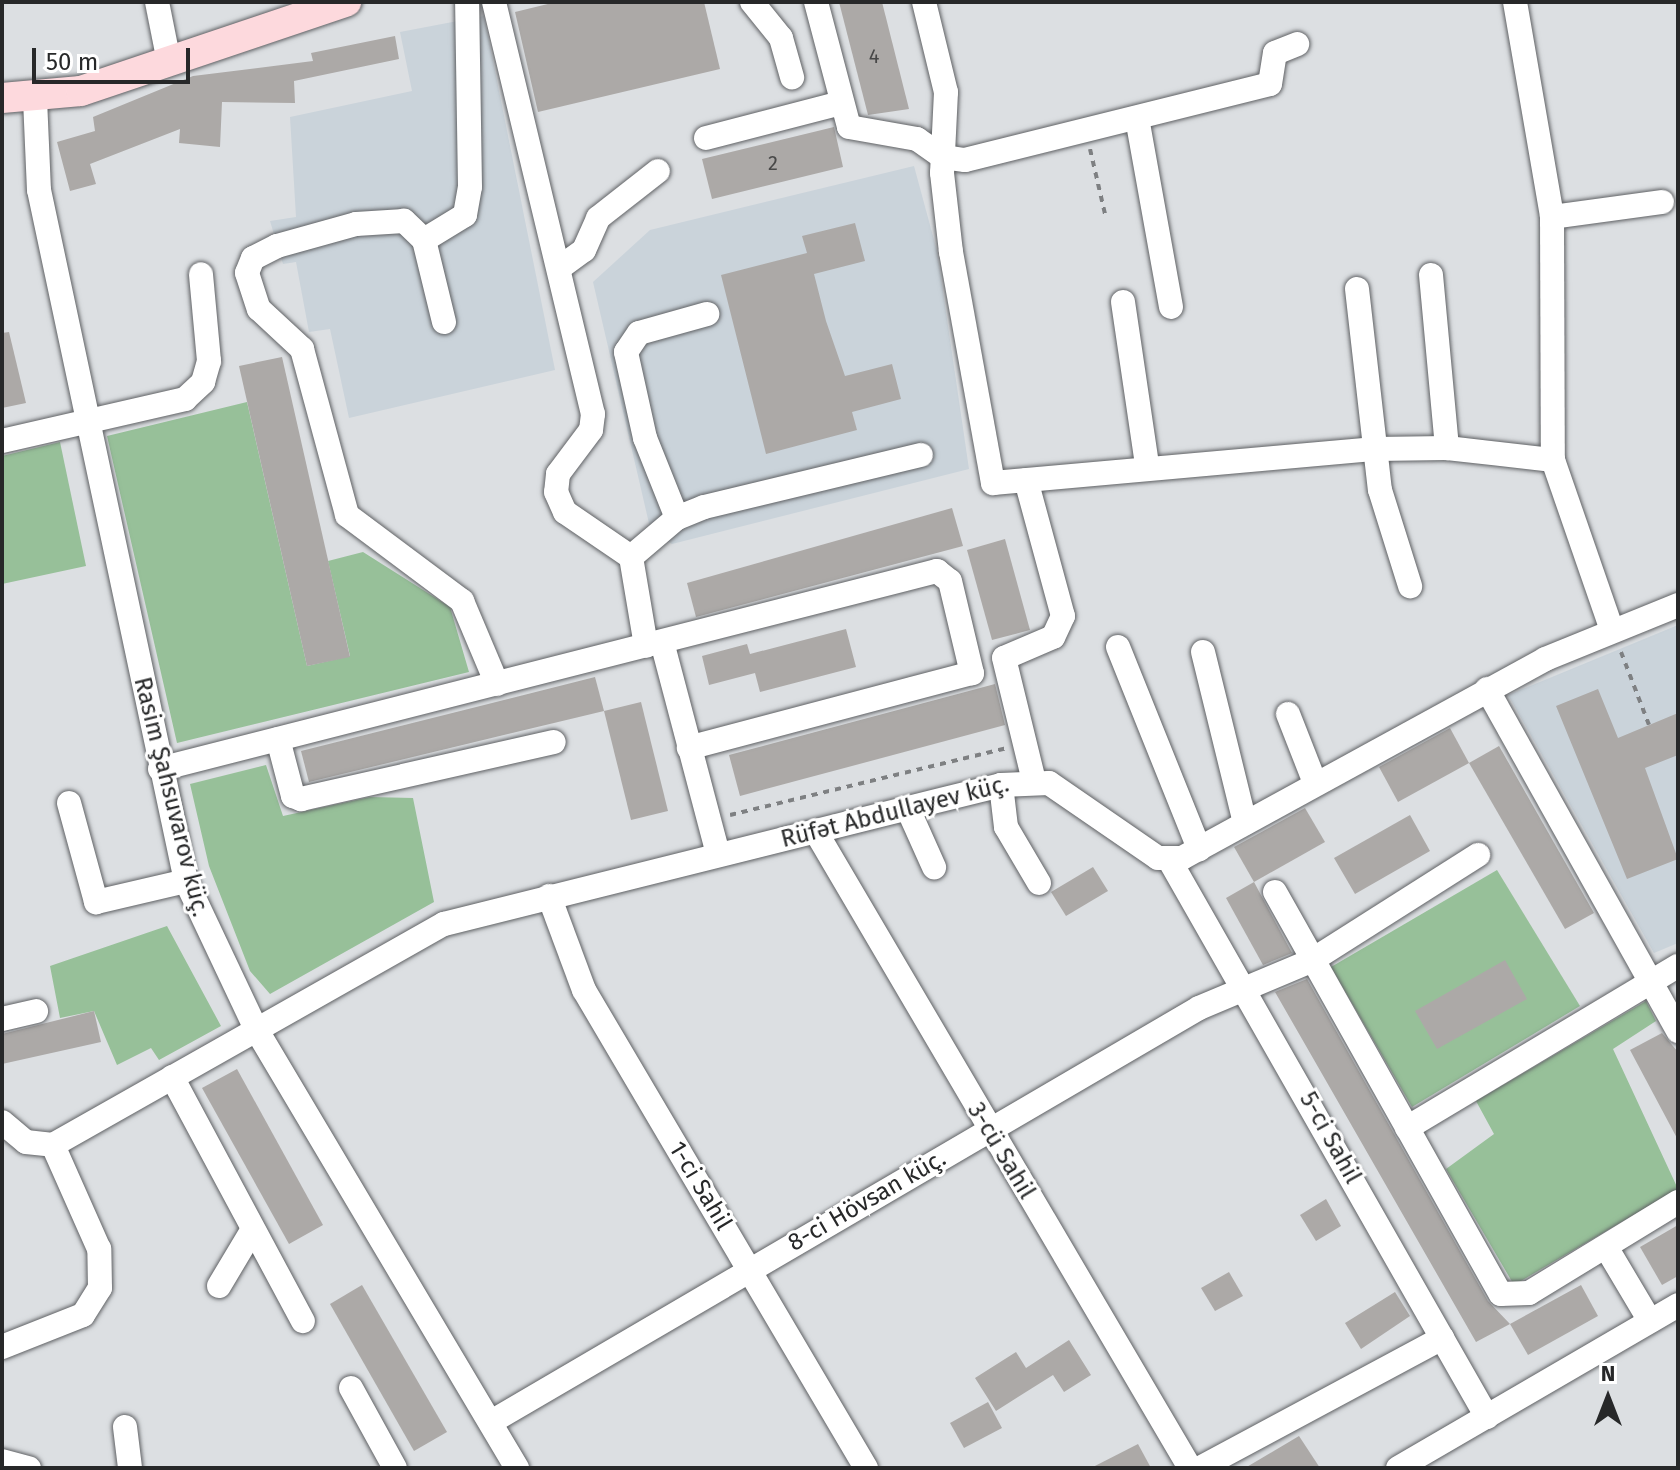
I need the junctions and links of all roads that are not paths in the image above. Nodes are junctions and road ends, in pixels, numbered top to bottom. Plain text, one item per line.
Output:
1 (157, 2) edge
2 (346, 2) edge
3 (467, 2) edge
4 (494, 2) edge
5 (752, 2) edge
6 (816, 2) edge
7 (924, 2) edge
8 (1515, 2) edge
9 (310, 8) edge
10 (1297, 44) dead end
11 (169, 62) junction
12 (792, 77) dead end
13 (2, 98) edge
14 (35, 99) junction
15 (841, 103) junction
16 (1137, 118) junction
17 (706, 138) dead end
18 (943, 157) junction
19 (658, 171) dead end
20 (1662, 202) dead end
21 (1552, 217) junction
22 (424, 240) junction
23 (562, 266) junction
24 (201, 274) dead end
25 (1431, 275) dead end
26 (1357, 289) dead end
27 (1123, 302) dead end
28 (1171, 307) dead end
29 (707, 314) dead end
30 (444, 322) dead end
31 (86, 422) junction
32 (2, 441) edge
33 (1447, 448) junction
34 (1375, 449) junction
35 (921, 455) dead end
36 (1553, 460) junction
37 (1147, 465) junction
38 (1026, 480) junction
39 (677, 518) junction
40 (631, 557) junction
41 (1410, 586) dead end
42 (1678, 605) edge
43 (1612, 630) junction
44 (654, 644) junction
45 (1118, 647) dead end
46 (1203, 652) dead end
47 (1004, 658) junction
48 (972, 673) junction
49 (497, 684) junction
50 (1487, 689) junction
51 (1288, 714) dead end
52 (278, 739) junction
53 (554, 742) dead end
54 (689, 748) junction
55 (160, 769) junction
56 (1034, 781) junction
57 (1315, 783) junction
58 (1001, 785) junction
59 (69, 803) dead end
60 (908, 809) junction
61 (1245, 823) junction
62 (816, 832) junction
63 (1199, 849) junction
64 (718, 854) junction
65 (1478, 855) dead end
66 (1170, 861) junction
67 (934, 867) dead end
68 (186, 881) junction
69 (1039, 883) dead end
70 (1275, 892) dead end
71 (549, 896) junction
72 (1311, 961) junction
73 (1678, 966) edge
74 (1649, 979) junction
75 (1248, 992) junction
76 (36, 1011) dead end
77 (2, 1019) edge
78 (256, 1029) junction
79 (1678, 1031) edge
80 (172, 1077) junction
81 (2, 1122) edge
82 (1407, 1128) junction
83 (989, 1131) junction
84 (53, 1145) junction
85 (1678, 1202) edge
86 (253, 1229) junction
87 (1606, 1247) junction
88 (749, 1270) junction
89 (219, 1286) dead end
90 (1678, 1305) edge
91 (303, 1321) dead end
92 (1650, 1321) junction
93 (1442, 1338) junction
94 (2, 1347) edge
95 (351, 1388) dead end
96 (1487, 1417) junction
97 (491, 1422) junction
98 (125, 1427) dead end
99 (2, 1461) edge
100 (510, 1465) edge
101 (29, 1468) edge
102 (130, 1468) edge
103 (395, 1468) edge
104 (866, 1468) edge
105 (1190, 1468) edge
106 (1200, 1468) edge
107 (1398, 1468) edge

1 - 11 street
2 - 9 main road
3 - 22 street
4 - 23 street
5 - 12 street
6 - 15 street
7 - 18 street
8 - 21 street
9 - 11 main road
10 - 16 street
11 - 14 main road
13 - 14 main road
14 - 31 street, Rasim Şahsuvarov küç.
15 - 17 street
15 - 18 street
16 - 18 street
16 - 28 street
18 - 38 street
19 - 23 street
20 - 21 street
21 - 36 street
22 - 30 street
22 - 49 street
23 - 40 street
24 - 31 street
25 - 33 street
26 - 34 street
27 - 37 street
29 - 39 street
31 - 32 street
31 - 55 street, Rasim Şahsuvarov küç.
33 - 34 street
33 - 36 street
34 - 37 street
34 - 41 street
35 - 39 street
36 - 43 street
37 - 38 street
38 - 47 street
39 - 40 street
40 - 44 street
42 - 43 street
43 - 50 street
44 - 48 street
44 - 49 street
44 - 54 street
45 - 63 street
46 - 61 street
47 - 48 street
47 - 56 street
48 - 54 street
49 - 52 street
50 - 57 street
50 - 74 street
51 - 57 street
52 - 53 street
52 - 55 street
54 - 64 street
55 - 68 street, Rasim Şahsuvarov küç.
56 - 58 street, Rüfət Abdullayev küç.
56 - 66 street, Rüfət Abdullayev küç.
57 - 61 street
58 - 60 street, Rüfət Abdullayev küç.
58 - 69 street
59 - 68 street
60 - 62 street, Rüfət Abdullayev küç.
60 - 67 street
61 - 63 street
62 - 64 street, Rüfət Abdullayev küç.
62 - 83 street, 3-cü Sahil
63 - 66 street
64 - 71 street, Rüfət Abdullayev küç.
65 - 72 street, 8-ci Hövsan küç.
66 - 75 street, 5-ci Sahil
68 - 78 street, Rasim Şahsuvarov küç.
70 - 72 street
71 - 78 street, Rüfət Abdullayev küç.
71 - 88 street, 1-ci Sahil
72 - 75 street, 8-ci Hövsan küç.
72 - 82 street
73 - 74 street
74 - 79 street
74 - 82 street
75 - 83 street, 8-ci Hövsan küç.
75 - 93 street, 5-ci Sahil
76 - 77 street
78 - 80 street, Rüfət Abdullayev küç.
78 - 97 street, Rasim Şahsuvarov küç.
80 - 84 street, Rüfət Abdullayev küç.
80 - 86 street
81 - 84 street
82 - 87 street
83 - 88 street, 8-ci Hövsan küç.
83 - 105 street, 3-cü Sahil
84 - 94 street
85 - 87 street
86 - 89 street
86 - 91 street
87 - 92 street
88 - 97 street, 8-ci Hövsan küç.
88 - 104 street, 1-ci Sahil
90 - 92 street
92 - 96 street
93 - 96 street, 5-ci Sahil
93 - 106 street
95 - 103 street
96 - 107 street
97 - 100 street, Rasim Şahsuvarov küç.
98 - 102 street
99 - 101 street

